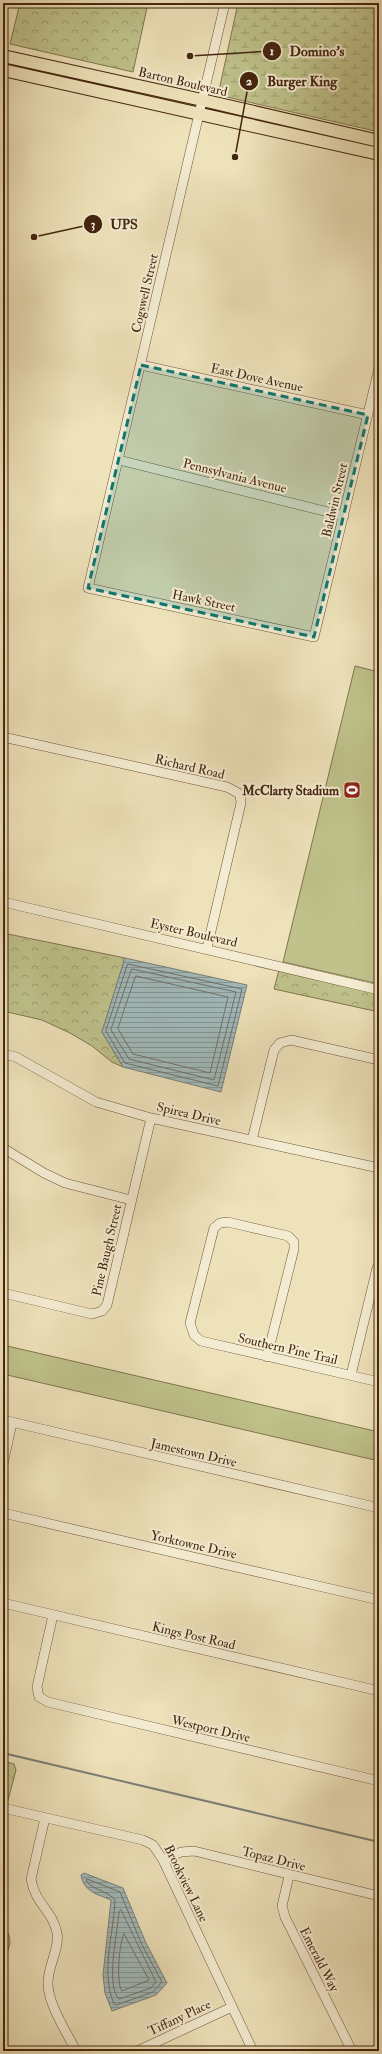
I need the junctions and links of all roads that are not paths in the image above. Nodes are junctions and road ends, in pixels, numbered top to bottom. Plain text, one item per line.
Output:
1 (225, 3) edge
2 (3, 56) edge
3 (63, 69) junction
4 (3, 70) edge
5 (60, 84) junction
6 (202, 100) junction
7 (199, 115) junction
8 (332, 130) junction
9 (282, 132) junction
10 (378, 141) edge
11 (348, 147) junction
12 (379, 154) edge
13 (141, 365) junction
14 (379, 368) edge
15 (368, 415) junction
16 (119, 460) junction
17 (344, 516) junction
18 (88, 588) joint
19 (314, 637) joint
20 (3, 737) edge
21 (3, 902) edge
22 (207, 948) junction
23 (379, 990) edge
24 (3, 1054) edge
25 (379, 1060) edge
26 (151, 1118) junction
27 (252, 1140) junction
28 (3, 1148) edge
29 (379, 1168) edge
30 (131, 1200) junction
31 (379, 1266) edge
32 (3, 1293) edge
33 (267, 1357) junction
34 (351, 1375) junction
35 (379, 1382) edge
36 (3, 1420) edge
37 (12, 1423) junction
38 (3, 1464) edge
39 (379, 1508) edge
40 (3, 1513) edge
41 (379, 1600) edge
42 (3, 1603) edge
43 (53, 1615) junction
44 (379, 1691) edge
45 (379, 1781) edge
46 (3, 1808) edge
47 (45, 1818) junction
48 (163, 1860) junction
49 (289, 1876) junction
50 (379, 1896) edge
51 (232, 2007) junction
52 (76, 2051) edge
53 (137, 2051) edge
54 (253, 2051) edge
55 (352, 2051) edge

1 - 6 street, Cogswell Street
2 - 3 main road, Barton Boulevard
3 - 5 main road
3 - 6 main road, Barton Boulevard
4 - 5 main road
5 - 7 main road
6 - 7 street, Cogswell Street
6 - 8 main road, Barton Boulevard
7 - 9 main road
7 - 13 street, Cogswell Street
8 - 9 main road
8 - 10 main road, Barton Boulevard
9 - 11 main road
10 - 11 main road
11 - 12 main road
13 - 15 street, East Dove Avenue
13 - 16 street, Cogswell Street
14 - 15 street, Baldwin Street
15 - 17 street, Baldwin Street
16 - 17 street, Pennsylvania Avenue
16 - 18 street, Cogswell Street
17 - 19 street, Baldwin Street
18 - 19 street, Hawk Street
20 - 22 street, Richard Road
21 - 22 street, Eyster Boulevard
22 - 23 street, Eyster Boulevard
24 - 26 street, Spirea Drive
25 - 27 street
26 - 27 street, Spirea Drive
26 - 30 street, Pine Baugh Street
27 - 29 street, Spirea Drive
28 - 30 street
30 - 32 street, Pine Baugh Street
31 - 34 street
33 - 33 street, Southern Pine Trail
33 - 34 street, Southern Pine Trail
34 - 35 street, Southern Pine Trail
36 - 37 street, Jamestown Drive
37 - 38 street
37 - 39 street, Jamestown Drive
40 - 41 street, Yorktowne Drive
42 - 43 street, Kings Post Road
43 - 44 street, Kings Post Road
43 - 45 street, Westport Drive
46 - 47 street, Brookview Lane
47 - 48 street, Brookview Lane
47 - 52 street
48 - 49 street, Topaz Drive
48 - 51 street, Brookview Lane
49 - 50 street, Topaz Drive
49 - 55 street, Emerald Way
51 - 53 street, Tiffany Place
51 - 54 street, Brookview Lane

